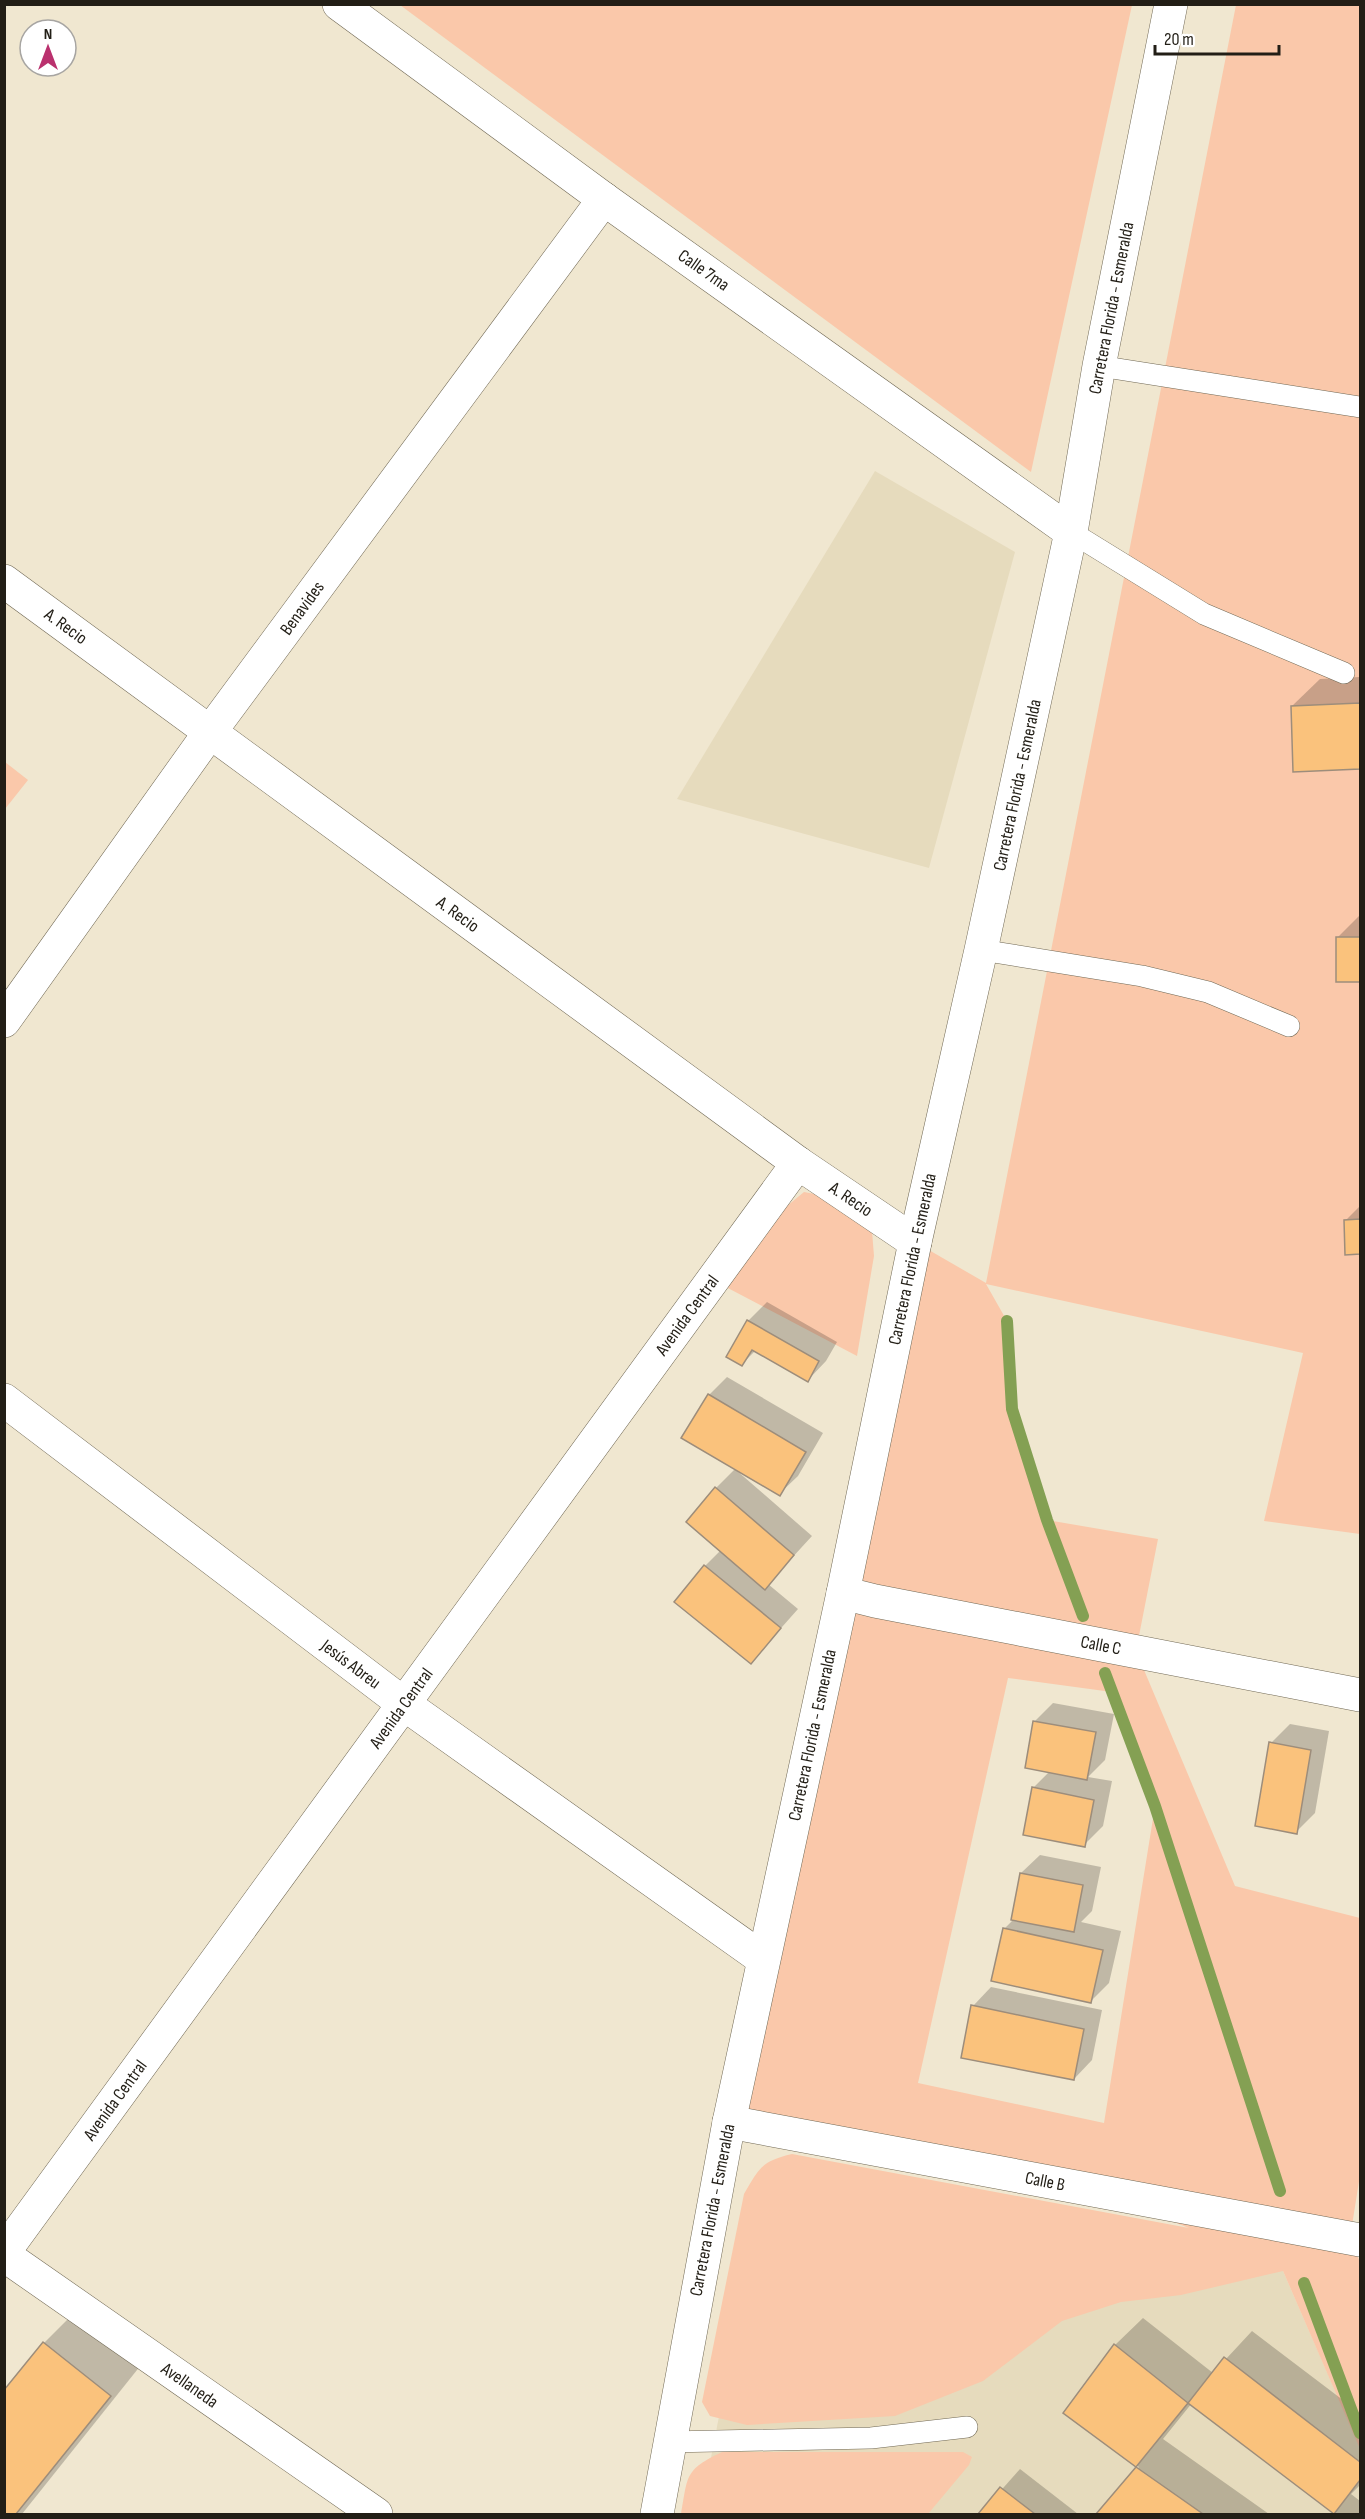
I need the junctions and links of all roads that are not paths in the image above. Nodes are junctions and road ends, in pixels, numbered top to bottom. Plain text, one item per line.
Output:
1 (339, 4) edge
2 (1171, 4) edge
3 (604, 199) junction
4 (1099, 366) junction
5 (1360, 407) edge
6 (1071, 532) junction
7 (4, 581) edge
8 (1344, 674) dead end
9 (210, 732) junction
10 (981, 950) junction
11 (4, 1021) edge
12 (1289, 1026) dead end
13 (798, 1163) junction
14 (915, 1242) junction
15 (4, 1400) edge
16 (843, 1593) junction
17 (1360, 1695) edge
18 (404, 1704) junction
19 (764, 1959) junction
20 (729, 2122) junction
21 (1360, 2240) edge
22 (4, 2254) edge
23 (967, 2427) dead end
24 (669, 2442) junction
25 (376, 2514) edge
26 (657, 2514) edge

1 - 3 street, Calle 7ma
2 - 4 street, Carretera Florida - Esmeralda
3 - 6 street, Calle 7ma
3 - 9 street, Benavides
4 - 5 lane
4 - 6 street, Carretera Florida - Esmeralda
6 - 8 lane
6 - 10 street, Carretera Florida - Esmeralda
7 - 9 street, A. Recio
9 - 11 street, Benavides
9 - 13 street, A. Recio
10 - 12 lane
10 - 14 street, Carretera Florida - Esmeralda
13 - 14 street, A. Recio
13 - 18 street, Avenida Central
14 - 16 street, Carretera Florida - Esmeralda
15 - 18 street, Jesús Abreu
16 - 17 street, Calle C
16 - 19 street, Carretera Florida - Esmeralda
18 - 19 street, Jesús Abreu
18 - 22 street, Avenida Central
19 - 20 street, Carretera Florida - Esmeralda
20 - 21 street, Calle B
20 - 24 street, Carretera Florida - Esmeralda
22 - 25 street, Avellaneda
23 - 24 lane
24 - 26 street, Carretera Florida - Esmeralda

